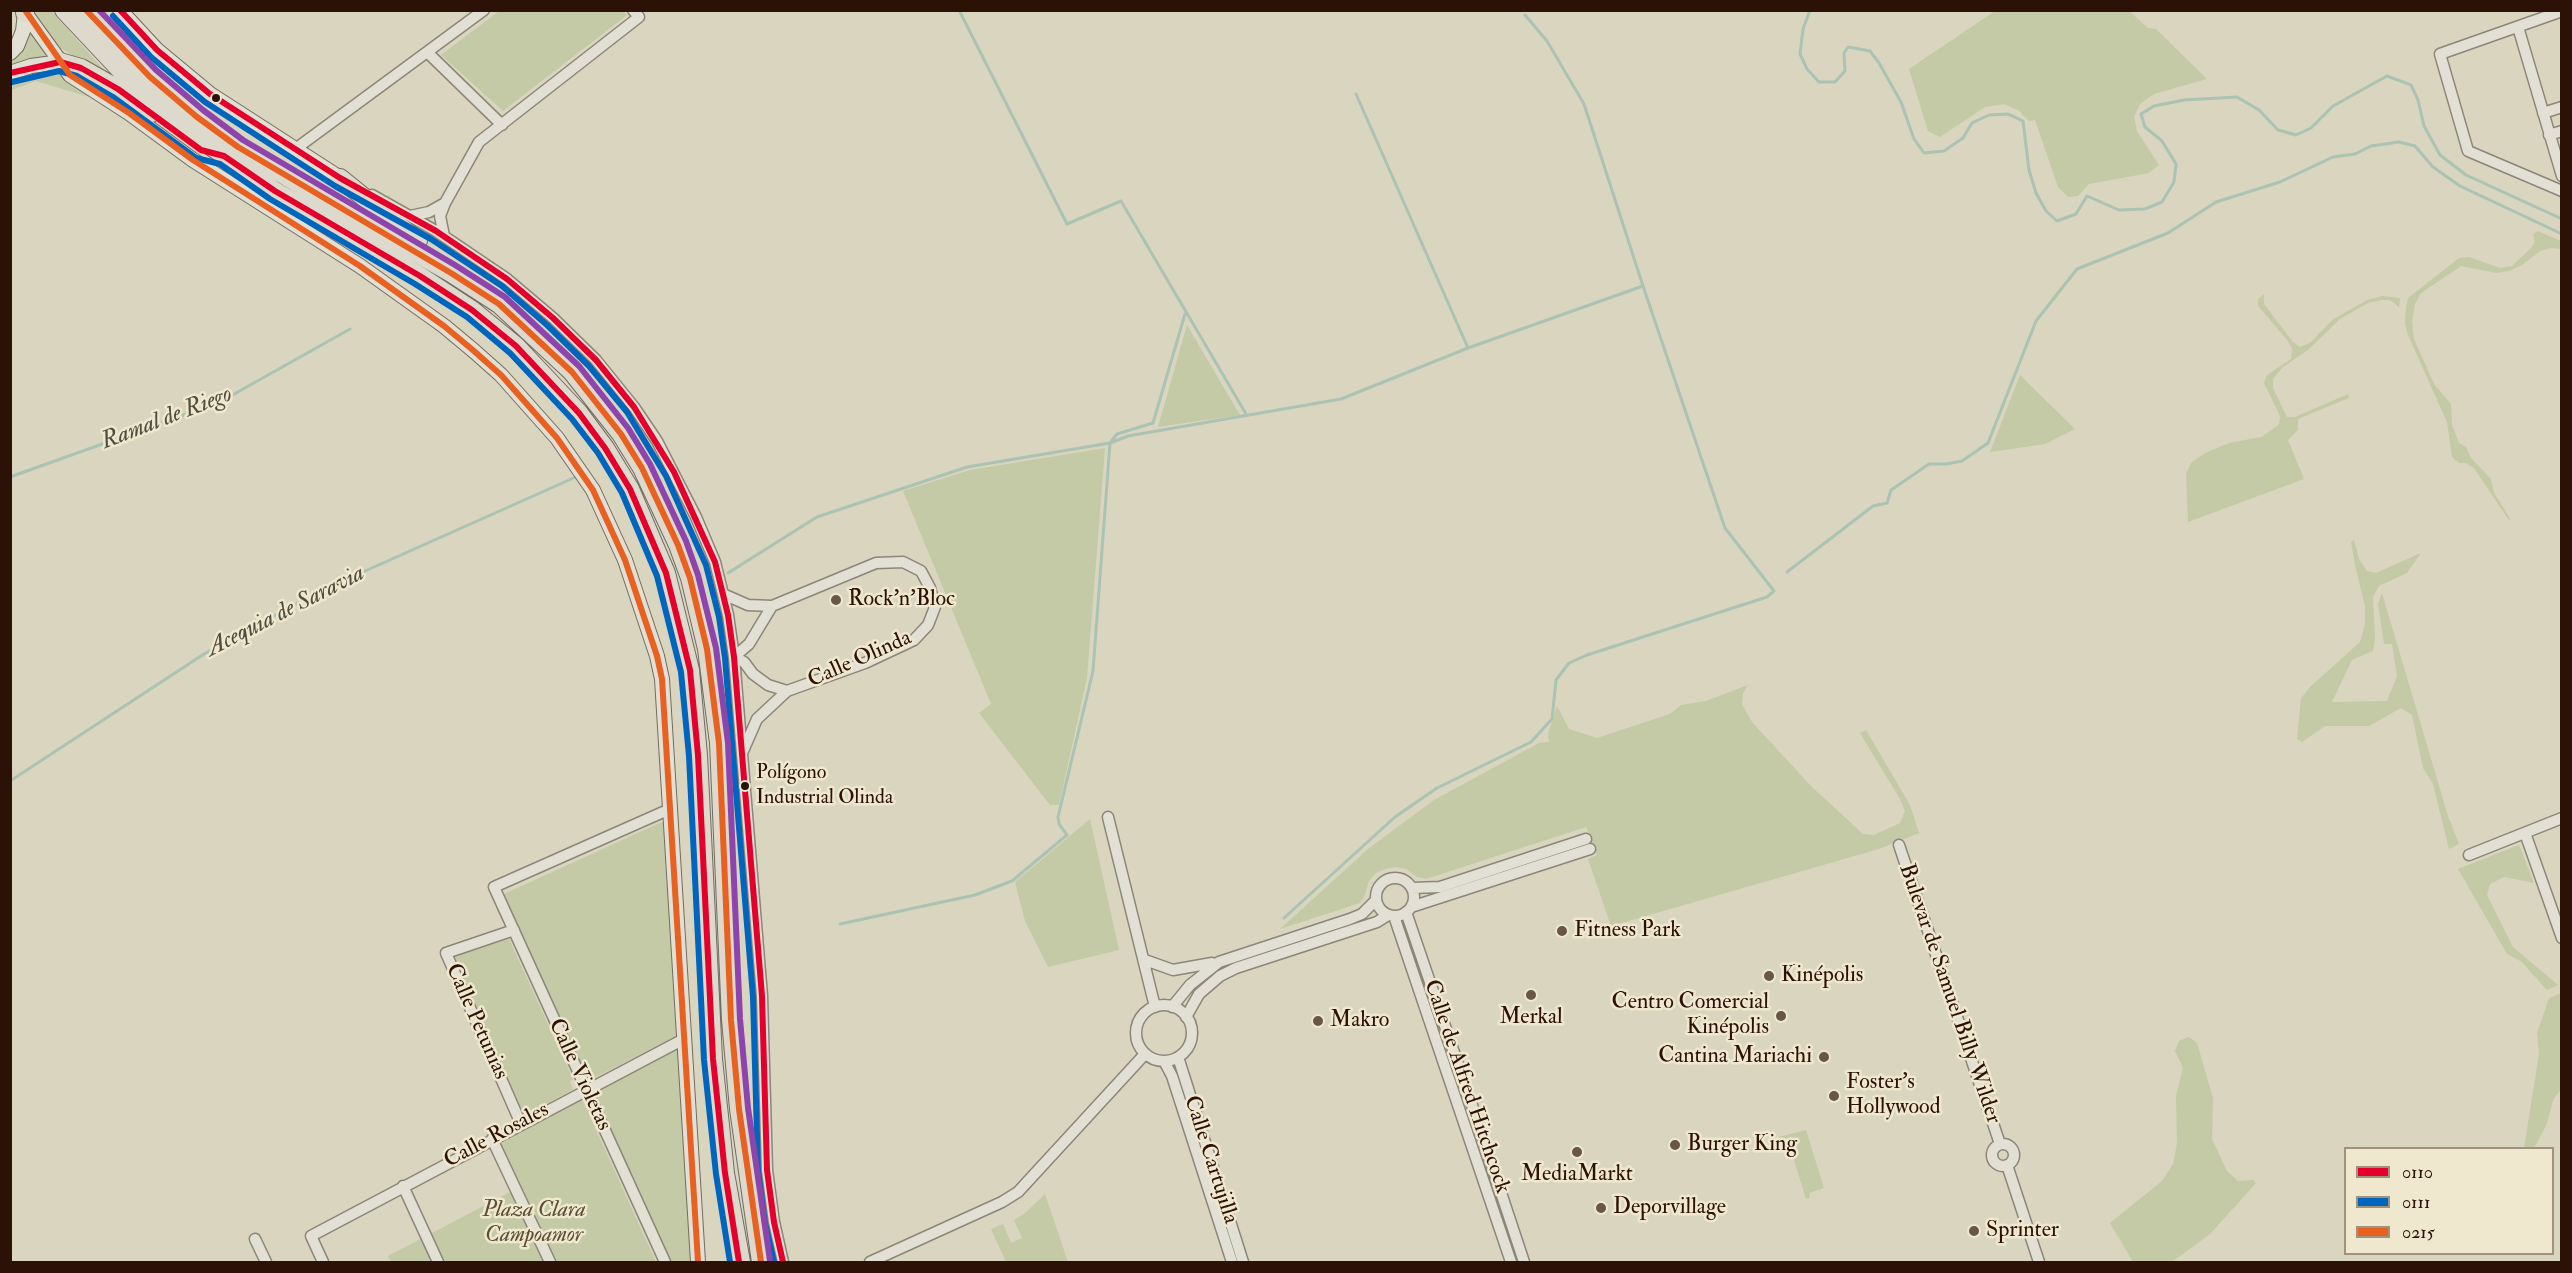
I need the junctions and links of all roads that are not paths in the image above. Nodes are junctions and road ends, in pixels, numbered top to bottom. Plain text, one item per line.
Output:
1 (64, 10) edge
2 (86, 10) edge
3 (120, 10) edge
4 (484, 10) edge
5 (633, 10) edge
6 (24, 11) edge
7 (2562, 12) edge
8 (2518, 27) junction
9 (427, 52) junction
10 (10, 53) edge
11 (60, 62) junction
12 (10, 73) edge
13 (2562, 107) edge
14 (2543, 113) junction
15 (502, 125) junction
16 (2562, 130) edge
17 (2549, 135) junction
18 (294, 150) junction
19 (224, 156) junction
20 (2562, 176) edge
21 (340, 178) junction
22 (2562, 191) edge
23 (445, 203) junction
24 (410, 216) junction
25 (440, 234) junction
26 (451, 273) junction
27 (723, 594) junction
28 (772, 606) junction
29 (734, 657) junction
30 (787, 691) junction
31 (742, 753) junction
32 (670, 809) junction
33 (1108, 817) dead end
34 (2562, 818) edge
35 (2525, 833) junction
36 (1588, 844) dead end
37 (1899, 845) dead end
38 (1573, 849) junction
39 (2469, 855) dead end
40 (1412, 888) junction
41 (1376, 900) junction
42 (1409, 910) junction
43 (1391, 915) junction
44 (514, 930) junction
45 (2562, 938) edge
46 (1145, 960) junction
47 (1219, 962) junction
48 (1155, 1007) junction
49 (1172, 1007) junction
50 (1186, 1017) junction
51 (684, 1039) junction
52 (1144, 1054) junction
53 (1178, 1057) junction
54 (1164, 1061) junction
55 (586, 1089) junction
56 (521, 1124) junction
57 (492, 1139) junction
58 (403, 1186) junction
59 (255, 1239) dead end
60 (740, 1260) edge
61 (266, 1263) edge
62 (323, 1263) edge
63 (438, 1263) edge
64 (550, 1263) edge
65 (665, 1263) edge
66 (698, 1263) edge
67 (761, 1263) edge
68 (783, 1263) edge
69 (870, 1263) edge
70 (1232, 1263) edge
71 (1243, 1263) edge
72 (1511, 1263) edge
73 (1524, 1263) edge
74 (2039, 1263) edge

1 - 19 highway
2 - 26 highway
3 - 18 street
4 - 9 street
5 - 15 street
6 - 10 street
6 - 11 street
7 - 8 street
8 - 14 street
8 - 22 street
9 - 15 street
9 - 18 street
11 - 12 street
11 - 19 highway
11 - 32 street
13 - 14 street
14 - 17 street
15 - 23 street
16 - 17 street
17 - 20 street
18 - 21 street
19 - 60 highway
21 - 24 street
21 - 26 highway
23 - 24 street
23 - 25 street
24 - 25 street
25 - 27 street
26 - 67 highway
27 - 28 street, Calle Olinda
27 - 29 street
28 - 29 street
28 - 30 street, Calle Olinda
29 - 30 street, Calle Olinda
29 - 31 street
30 - 31 street, Calle Olinda
31 - 68 street
32 - 44 street, Calle Violetas
32 - 51 street
33 - 46 street
34 - 35 street
35 - 39 street
35 - 45 street
36 - 38 street
37 - 74 street, Bulevar de Samuel Billy Wilder
38 - 40 street
38 - 42 street
40 - 41 street
40 - 42 street
41 - 43 street
41 - 47 street
42 - 43 street
42 - 73 street, Calle de Alfred Hitchcock
43 - 50 street
43 - 72 street, Calle de Alfred Hitchcock
44 - 55 street, Calle Violetas
44 - 56 street, Calle Petunias
46 - 47 street
46 - 48 street
47 - 49 street
48 - 49 street
48 - 52 street
49 - 50 street
50 - 53 street
51 - 55 street, Calle Rosales
51 - 66 street
52 - 54 street
52 - 69 street
53 - 54 street
53 - 71 street, Calle Cartujilla
54 - 70 street, Calle Cartujilla
55 - 56 street, Calle Rosales
55 - 65 street, Calle Violetas
56 - 57 street, Calle Rosales
57 - 58 street, Calle Rosales
57 - 64 street
58 - 62 street, Calle Rosales
58 - 63 street
59 - 61 street

